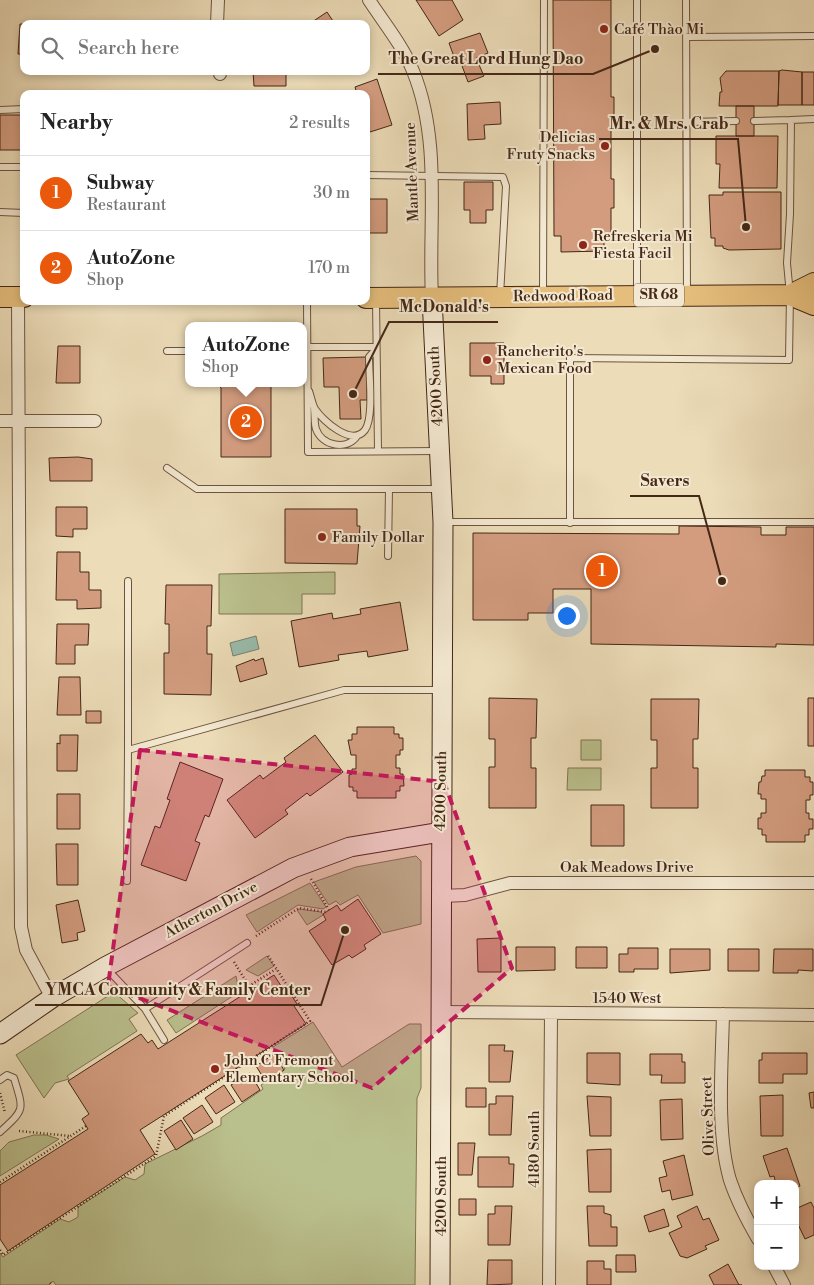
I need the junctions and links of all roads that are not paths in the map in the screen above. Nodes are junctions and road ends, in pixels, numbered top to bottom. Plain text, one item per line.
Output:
1 (218, 0) edge
2 (368, 0) edge
3 (544, 0) edge
4 (637, 0) edge
5 (686, 0) edge
6 (217, 20) edge
7 (814, 36) edge
8 (686, 37) junction
9 (0, 110) edge
10 (20, 110) edge
11 (814, 118) edge
12 (791, 120) junction
13 (736, 121) dead end
14 (754, 121) dead end
15 (686, 122) junction
16 (0, 167) edge
17 (20, 167) edge
18 (370, 175) edge
19 (430, 176) junction
20 (0, 212) edge
21 (20, 213) edge
22 (814, 284) edge
23 (637, 295) junction
24 (687, 295) junction
25 (790, 295) junction
26 (14, 297) edge
27 (500, 297) junction
28 (543, 297) junction
29 (371, 298) edge
30 (432, 298) junction
31 (307, 305) edge
32 (814, 305) edge
33 (307, 322) edge
34 (307, 322) edge
35 (307, 347) junction
36 (376, 348) junction
37 (167, 351) dead end
38 (185, 351) edge
39 (307, 382) junction
40 (314, 409) junction
41 (0, 421) edge
42 (19, 421) junction
43 (95, 421) dead end
44 (357, 436) junction
45 (378, 450) junction
46 (440, 451) junction
47 (167, 468) dead end
48 (389, 489) junction
49 (442, 489) junction
50 (443, 522) junction
51 (814, 522) edge
52 (570, 523) junction
53 (388, 556) dead end
54 (128, 581) dead end
55 (442, 690) junction
56 (128, 750) junction
57 (441, 832) junction
58 (127, 881) dead end
59 (814, 883) edge
60 (442, 896) junction
61 (246, 943) dead end
62 (105, 967) junction
63 (52, 998) junction
64 (145, 1009) junction
65 (441, 1012) junction
66 (551, 1013) junction
67 (723, 1014) junction
68 (814, 1015) edge
69 (0, 1034) edge
70 (164, 1040) dead end
71 (0, 1080) edge
72 (0, 1132) edge
73 (754, 1232) edge
74 (776, 1270) edge
75 (440, 1285) edge
76 (549, 1285) edge
77 (784, 1285) edge

1 - 6 street
2 - 19 street, Mantle Avenue
3 - 28 lane
4 - 23 lane
5 - 8 lane
7 - 8 lane
8 - 15 lane
9 - 10 lane
11 - 12 lane
12 - 14 lane
12 - 25 lane
13 - 15 lane
15 - 24 lane
16 - 17 lane
18 - 19 lane
19 - 27 lane
19 - 30 street, Mantle Avenue
20 - 21 lane
22 - 25 main road, Redwood Road / SR 68
23 - 24 main road, Redwood Road / SR 68
23 - 28 main road, Redwood Road / SR 68
24 - 25 main road, Redwood Road / SR 68
25 - 32 main road, Redwood Road / SR 68
25 - 52 lane
26 - 42 street
27 - 28 main road, Redwood Road / SR 68
27 - 30 main road, Redwood Road / SR 68
29 - 30 main road, Redwood Road / SR 68
29 - 36 lane
30 - 46 street, 4200 South
31 - 33 lane
34 - 35 lane
35 - 36 lane
35 - 39 lane
36 - 44 lane
36 - 45 lane
37 - 38 lane
39 - 40 lane
39 - 45 lane
40 - 44 lane
40 - 44 lane
41 - 42 street
42 - 43 street
42 - 63 street
45 - 46 lane
46 - 49 street, 4200 South
47 - 48 lane
48 - 49 lane
48 - 53 lane
49 - 50 street, 4200 South
50 - 52 lane
50 - 55 street, 4200 South
51 - 52 lane
54 - 56 lane
55 - 56 lane
55 - 57 street, 4200 South
56 - 58 lane
57 - 60 street, 4200 South
57 - 62 street, Atherton Drive
59 - 60 street, Oak Meadows Drive
60 - 65 street, 4200 South
61 - 64 lane
62 - 63 street, Atherton Drive
62 - 64 lane
63 - 69 street, Atherton Drive
64 - 70 lane
65 - 66 street, 1540 West
65 - 75 street, 4200 South
66 - 67 street, 1540 West
66 - 76 street, 4180 South
67 - 68 street, 1540 West
67 - 73 street, Olive Street
71 - 72 lane
74 - 77 street

